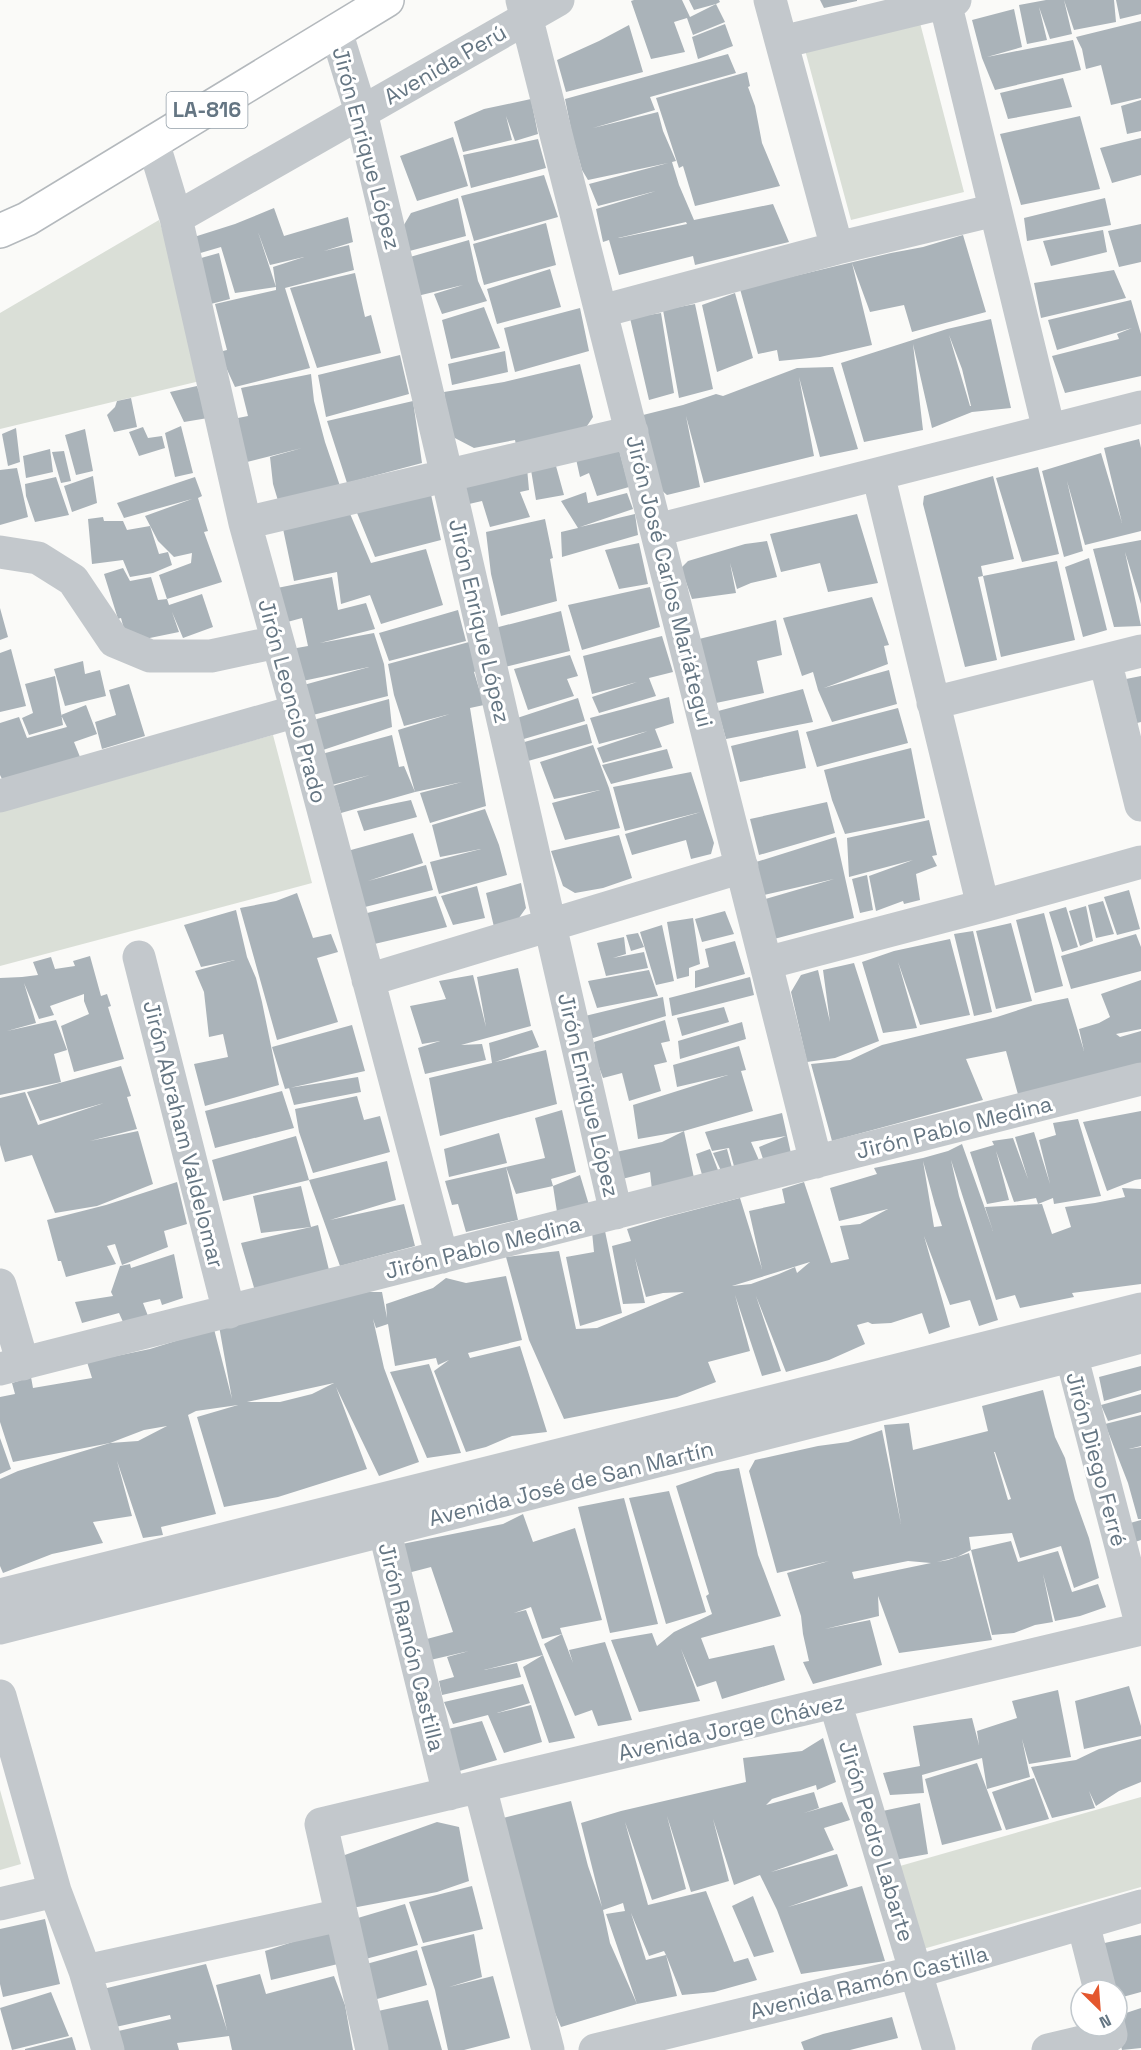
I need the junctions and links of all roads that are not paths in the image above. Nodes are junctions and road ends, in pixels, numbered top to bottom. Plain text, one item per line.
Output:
1 (387, 0) edge
2 (558, 0) edge
3 (770, 0) edge
4 (950, 1) edge
5 (525, 8) edge
6 (336, 31) junction
7 (782, 42) junction
8 (361, 112) junction
9 (153, 142) junction
10 (995, 210) junction
11 (176, 218) junction
12 (14, 225) edge
13 (0, 243) edge
14 (837, 248) junction
15 (602, 310) junction
16 (1141, 407) edge
17 (1049, 430) junction
18 (632, 432) junction
19 (878, 474) junction
20 (447, 476) junction
21 (245, 523) junction
22 (657, 530) junction
23 (0, 552) edge
24 (277, 642) junction
25 (1141, 651) edge
26 (1105, 660) junction
27 (933, 703) junction
28 (297, 711) junction
29 (0, 796) edge
30 (1141, 805) edge
31 (1141, 862) edge
32 (742, 867) junction
33 (983, 906) junction
34 (550, 925) junction
35 (139, 957) dead end
36 (766, 963) junction
37 (368, 980) junction
38 (1141, 1079) edge
39 (816, 1162) junction
40 (616, 1213) junction
41 (442, 1257) junction
42 (0, 1286) edge
43 (1141, 1309) edge
44 (229, 1312) junction
45 (1141, 1336) edge
46 (1067, 1342) junction
47 (12, 1366) edge
48 (380, 1515) junction
49 (0, 1595) edge
50 (1141, 1623) edge
51 (0, 1628) edge
52 (1141, 1629) edge
53 (0, 1696) edge
54 (835, 1702) junction
55 (480, 1787) junction
56 (448, 1794) junction
57 (56, 1891) junction
58 (0, 1904) edge
59 (1141, 1906) edge
60 (342, 1915) junction
61 (1083, 1923) junction
62 (85, 1971) junction
63 (916, 1972) junction
64 (1097, 1978) edge
65 (1099, 2038) edge
66 (108, 2050) edge
67 (372, 2050) edge
68 (548, 2050) edge
69 (595, 2050) edge
70 (939, 2050) edge
71 (1048, 2050) edge

1 - 6 highway, LA-816
2 - 5 street, Avenida Perú
3 - 7 street
4 - 7 street
4 - 10 street
5 - 8 street, Avenida Perú
5 - 15 street, Jirón José Carlos Mariátegui
6 - 8 street, Jirón Enrique López
6 - 9 highway, LA-816
7 - 14 street
8 - 11 street, Avenida Perú
8 - 20 street, Jirón Enrique López
9 - 11 street, Jirón Leoncio Prado
9 - 12 highway, LA-816
10 - 14 street
10 - 17 street
11 - 21 street, Jirón Leoncio Prado
12 - 13 highway, LA-816
14 - 15 street
15 - 18 street, Jirón José Carlos Mariátegui
16 - 17 street
17 - 19 street
18 - 20 street
18 - 22 street, Jirón José Carlos Mariátegui
19 - 22 street
19 - 27 street
20 - 21 street
20 - 34 street, Jirón Enrique López
21 - 24 street, Jirón Leoncio Prado
22 - 32 street, Jirón José Carlos Mariátegui
23 - 24 street
24 - 28 street, Jirón Leoncio Prado
25 - 26 street
26 - 27 street
26 - 30 street
27 - 33 street
28 - 29 street
28 - 37 street, Jirón Leoncio Prado
31 - 33 street
32 - 34 street
32 - 36 street, Jirón José Carlos Mariátegui
33 - 36 street
34 - 37 street
34 - 40 street, Jirón Enrique López
35 - 44 street, Jirón Abraham Valdelomar
36 - 39 street, Jirón José Carlos Mariátegui
37 - 41 street, Jirón Leoncio Prado
38 - 39 street, Jirón Pablo Medina
39 - 40 street, Jirón Pablo Medina
40 - 41 street, Jirón Pablo Medina
41 - 44 street, Jirón Pablo Medina
42 - 47 street
43 - 46 street, Avenida José de San Martín
44 - 47 street, Jirón Pablo Medina
45 - 46 street, Avenida José de San Martín
46 - 48 street, Avenida José de San Martín
46 - 50 street, Jirón Diego Ferré
48 - 49 street, Avenida José de San Martín
48 - 51 street, Avenida José de San Martín
48 - 56 street, Jirón Ramón Castilla
52 - 54 street, Avenida Jorge Chávez
53 - 57 street
54 - 55 street, Avenida Jorge Chávez
54 - 63 street, Jirón Pedro Labarte
55 - 56 street, Avenida Jorge Chávez
55 - 68 street
56 - 60 street, Avenida Jorge Chávez
57 - 58 street
57 - 62 street
59 - 61 street, Avenida Ramón Castilla
60 - 62 street
60 - 67 street
61 - 63 street, Avenida Ramón Castilla
61 - 64 street
62 - 66 street
63 - 69 street, Avenida Ramón Castilla
63 - 70 street, Jirón Pedro Labarte
65 - 71 street

